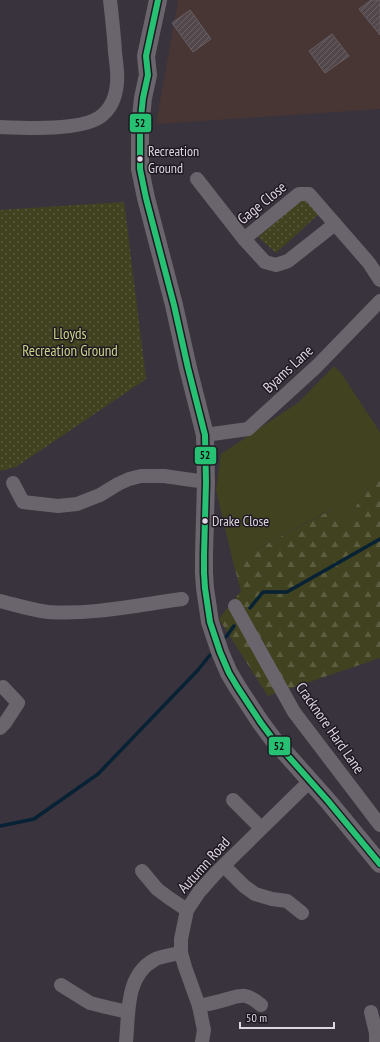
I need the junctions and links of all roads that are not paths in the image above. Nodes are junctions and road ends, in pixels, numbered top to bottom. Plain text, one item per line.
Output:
1 (110, 0) edge
2 (158, 0) edge
3 (0, 127) edge
4 (197, 179) dead end
5 (335, 224) junction
6 (244, 239) junction
7 (380, 280) edge
8 (380, 301) edge
9 (205, 435) junction
10 (206, 482) junction
11 (13, 483) dead end
12 (182, 599) dead end
13 (0, 601) edge
14 (235, 606) dead end
15 (3, 687) dead end
16 (0, 728) edge
17 (310, 781) junction
18 (233, 800) dead end
19 (380, 825) edge
20 (261, 828) junction
21 (380, 864) edge
22 (224, 866) junction
23 (142, 871) dead end
24 (187, 910) junction
25 (302, 913) dead end
26 (181, 953) junction
27 (61, 985) dead end
28 (261, 1005) dead end
29 (199, 1006) junction
30 (128, 1012) junction
31 (371, 1012) dead end
32 (126, 1042) edge
33 (202, 1042) edge
34 (376, 1042) edge

1 - 3 street
2 - 9 street
4 - 6 street, Gage Close
5 - 6 street, Gage Close
5 - 6 street, Gage Close
5 - 7 street, Gage Close
8 - 9 street, Byams Lane
9 - 10 street
10 - 11 street
10 - 17 street
12 - 13 street
14 - 19 street, Cracknore Hard Lane
15 - 16 street
17 - 20 street, Autumn Road
17 - 21 street
18 - 20 street
20 - 22 street, Autumn Road
22 - 24 street, Autumn Road
22 - 25 street
23 - 24 street
24 - 26 street, Autumn Road
26 - 29 street, Autumn Road
26 - 30 street
27 - 30 street
28 - 29 street
29 - 33 street, Autumn Road
30 - 32 street
31 - 34 street

